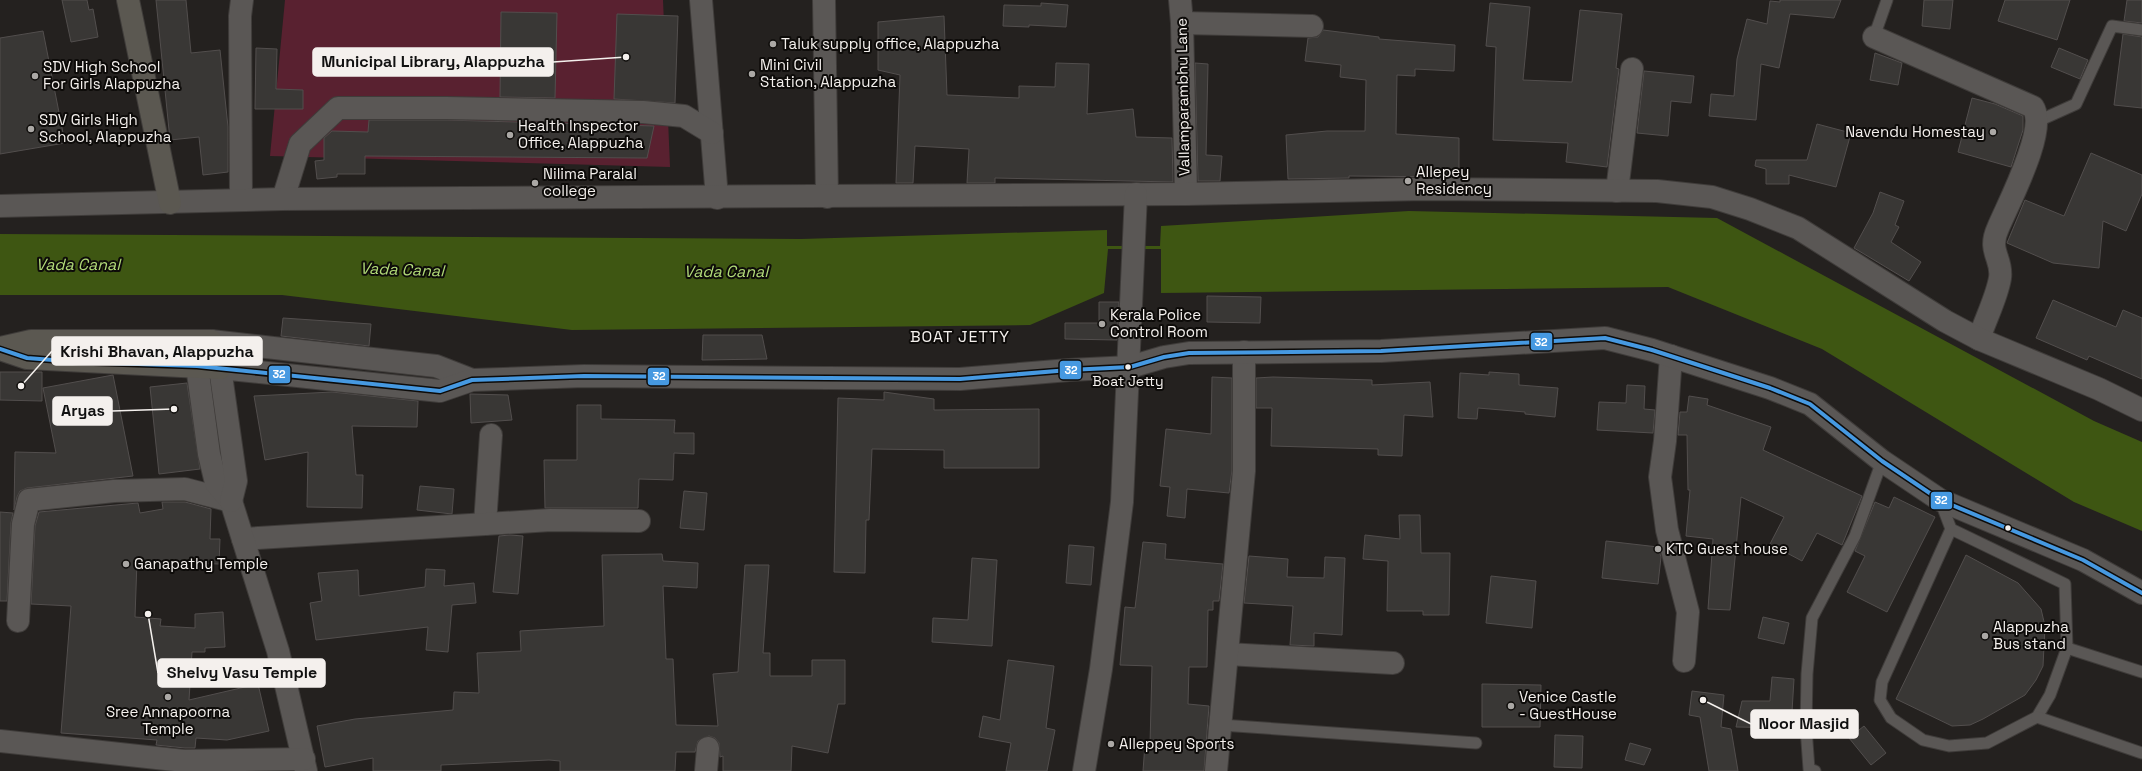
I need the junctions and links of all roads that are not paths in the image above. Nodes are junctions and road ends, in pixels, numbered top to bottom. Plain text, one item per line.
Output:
1 (128, 0) edge
2 (242, 0) edge
3 (701, 0) edge
4 (824, 0) edge
5 (1180, 0) edge
6 (1887, 0) edge
7 (1182, 23) junction
8 (1312, 26) dead end
9 (2142, 30) edge
10 (1874, 37) joint
11 (1632, 68) dead end
12 (2036, 122) junction
13 (712, 133) junction
14 (1617, 191) junction
15 (1136, 194) junction
16 (1186, 194) junction
17 (827, 197) junction
18 (717, 198) junction
19 (283, 199) junction
20 (241, 200) junction
21 (170, 203) junction
22 (0, 206) edge
23 (1978, 339) junction
24 (190, 340) junction
25 (212, 341) junction
26 (0, 349) edge
27 (1244, 352) junction
28 (1671, 356) junction
29 (197, 366) junction
30 (1130, 367) junction
31 (220, 368) junction
32 (472, 380) junction
33 (2142, 410) edge
34 (491, 435) dead end
35 (1882, 461) junction
36 (1940, 500) junction
37 (231, 501) junction
38 (639, 521) dead end
39 (485, 524) junction
40 (1951, 529) junction
41 (243, 539) junction
42 (2142, 593) edge
43 (18, 621) dead end
44 (2066, 648) junction
45 (1227, 654) junction
46 (1684, 661) dead end
47 (1393, 663) dead end
48 (2142, 672) edge
49 (2037, 717) junction
50 (1221, 725) junction
51 (0, 741) edge
52 (1476, 744) dead end
53 (708, 748) dead end
54 (2142, 753) edge
55 (305, 765) edge
56 (706, 771) edge
57 (1084, 771) edge
58 (1216, 771) edge
59 (1815, 771) edge

1 - 21 main road
2 - 20 main road
3 - 13 main road
4 - 17 main road
5 - 7 main road, Vallamparambhu Lane
6 - 10 lane
7 - 8 main road
7 - 16 main road, Vallamparambhu Lane
9 - 12 lane
10 - 12 main road
11 - 14 main road
12 - 23 main road
13 - 18 main road
13 - 19 main road
14 - 16 main road
14 - 23 main road
15 - 16 main road
15 - 17 main road
15 - 30 main road
17 - 18 main road
18 - 19 main road
19 - 20 main road
20 - 21 main road
21 - 22 main road
23 - 33 main road
24 - 25 main road
24 - 26 main road
24 - 29 main road
25 - 31 main road
25 - 32 main road
26 - 29 main road
27 - 28 main road
27 - 30 main road
27 - 45 main road
28 - 35 main road
28 - 46 main road
29 - 31 main road
29 - 37 main road
30 - 32 main road
30 - 57 main road
31 - 32 main road
31 - 37 main road
34 - 39 main road
35 - 36 main road
35 - 59 lane
36 - 40 lane
36 - 42 main road
37 - 41 main road
37 - 43 main road
38 - 39 main road
39 - 41 main road
40 - 44 lane
40 - 49 lane
41 - 55 main road
44 - 48 lane
44 - 49 lane
45 - 47 main road
45 - 50 main road
49 - 54 lane
50 - 52 lane
50 - 58 main road
51 - 55 main road
53 - 56 main road

